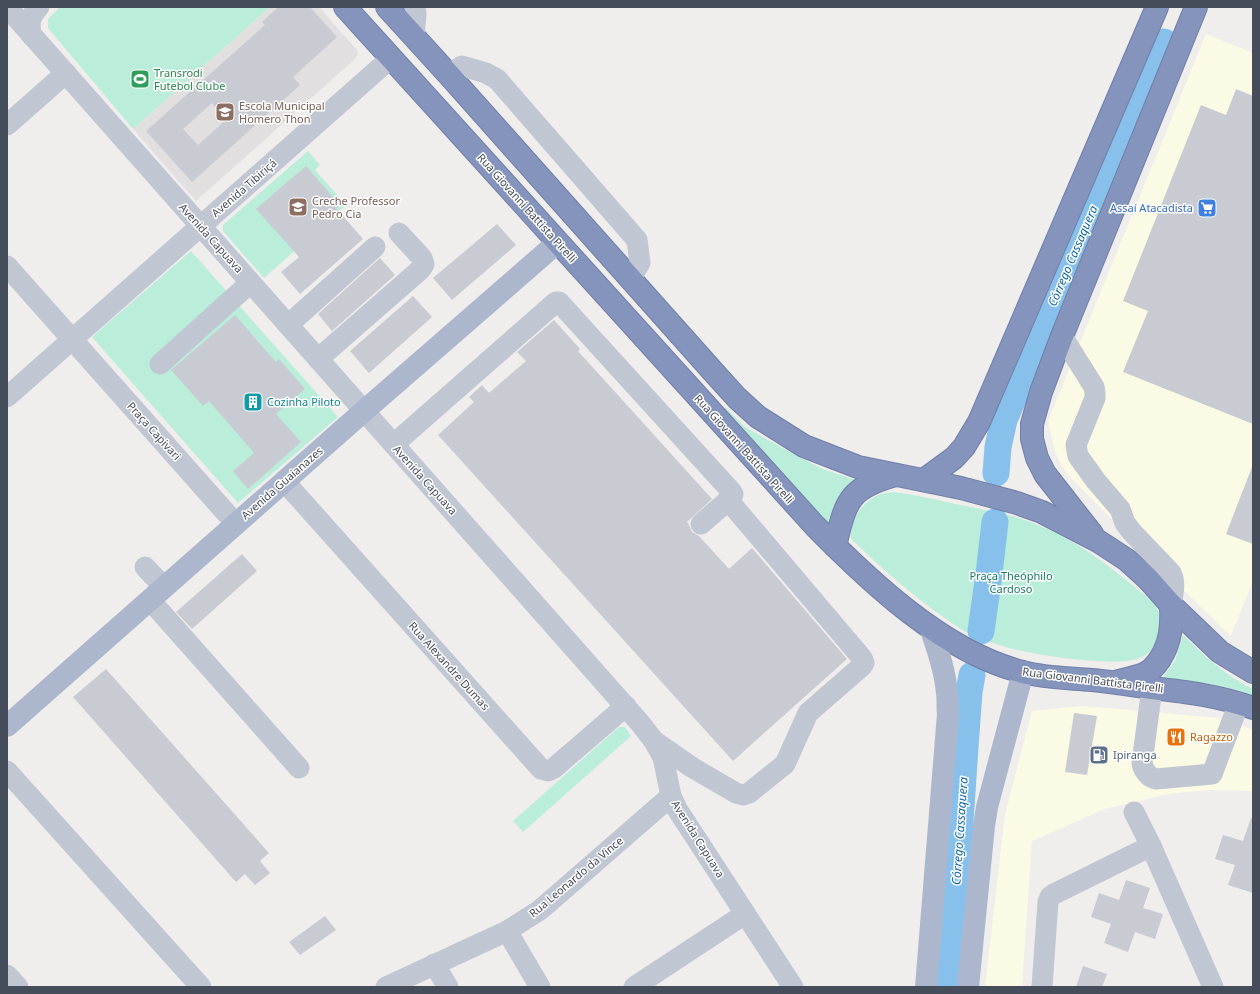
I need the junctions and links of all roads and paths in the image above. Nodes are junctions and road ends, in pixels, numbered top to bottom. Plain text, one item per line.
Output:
1 (345, 7) edge
2 (387, 7) edge
3 (415, 7) edge
4 (1157, 7) edge
5 (1196, 7) edge
6 (9, 9) edge
7 (36, 10) edge
8 (31, 35) junction
9 (414, 37) junction
10 (391, 58) junction
11 (66, 73) junction
12 (448, 74) junction
13 (7, 125) edge
14 (200, 226) junction
15 (399, 233) dead end
16 (558, 242) junction
17 (376, 247) dead end
18 (7, 266) edge
19 (630, 279) junction
20 (250, 282) junction
21 (288, 325) junction
22 (1062, 336) junction
23 (73, 339) junction
24 (318, 359) junction
25 (160, 364) dead end
26 (7, 397) edge
27 (364, 410) junction
28 (394, 444) junction
29 (896, 475) junction
30 (924, 480) junction
31 (284, 481) junction
32 (728, 500) junction
33 (236, 524) junction
34 (701, 524) dead end
35 (1098, 541) junction
36 (835, 546) junction
37 (145, 567) dead end
38 (157, 594) junction
39 (1172, 605) junction
40 (930, 626) junction
41 (1023, 672) junction
42 (1253, 672) edge
43 (1114, 682) junction
44 (1152, 688) junction
45 (1246, 705) edge
46 (626, 706) junction
47 (7, 726) edge
48 (654, 741) junction
49 (299, 768) dead end
50 (7, 771) edge
51 (670, 796) junction
52 (1134, 812) dead end
53 (1151, 846) junction
54 (746, 914) junction
55 (507, 931) junction
56 (434, 964) junction
57 (7, 974) edge
58 (18, 987) edge
59 (201, 987) edge
60 (386, 987) edge
61 (448, 987) edge
62 (540, 987) edge
63 (634, 987) edge
64 (793, 987) edge
65 (926, 987) edge
66 (968, 987) edge
67 (1042, 987) edge
68 (1213, 987) edge

1 - 10 highway, Rua Giovanni Battista Pirelli
2 - 9 highway
3 - 9 street
4 - 30 highway
5 - 22 highway
6 - 7 street
6 - 8 street, Avenida Capuava
7 - 8 street
8 - 11 street, Avenida Capuava
9 - 12 highway
10 - 14 street, Avenida Tibiriçá
10 - 16 highway, Rua Giovanni Battista Pirelli
11 - 13 street
11 - 14 street, Avenida Capuava
12 - 19 highway
12 - 19 street
14 - 20 street, Avenida Capuava
14 - 23 street, Avenida Tibiriçá
15 - 24 street
16 - 27 main road, Avenida Guaianazes
16 - 36 highway, Rua Giovanni Battista Pirelli
17 - 21 street
18 - 23 street, Praça Capivari
19 - 29 highway
20 - 21 street, Avenida Capuava
20 - 25 street
21 - 24 street, Avenida Capuava
22 - 35 highway
22 - 39 street
23 - 26 street, Avenida Tibiriçá
23 - 33 street, Praça Capivari
24 - 27 street, Avenida Capuava
27 - 28 street, Avenida Capuava
27 - 31 main road, Avenida Guaianazes
28 - 32 street
28 - 46 street, Avenida Capuava
29 - 30 highway
29 - 36 highway
30 - 35 highway
31 - 33 main road, Avenida Guaianazes
31 - 46 street, Rua Alexandre Dumas
32 - 34 street
32 - 48 street
33 - 38 main road, Avenida Guaianazes
35 - 39 highway
36 - 40 highway, Rua Giovanni Battista Pirelli
37 - 38 street
38 - 47 main road, Avenida Guaianazes
38 - 49 street
39 - 42 highway
39 - 43 highway
40 - 41 highway, Rua Giovanni Battista Pirelli
40 - 65 main road
41 - 43 highway, Rua Giovanni Battista Pirelli
41 - 66 main road
43 - 44 highway, Rua Giovanni Battista Pirelli
44 - 45 highway, Rua Giovanni Battista Pirelli
44 - 45 street
46 - 48 street, Avenida Capuava
48 - 51 street, Avenida Capuava
50 - 59 street
51 - 54 street, Avenida Capuava
51 - 55 street, Rua Leonardo da Vince
52 - 53 street
53 - 67 street
53 - 68 street
54 - 63 street
54 - 64 street, Avenida Capuava
55 - 56 street, Rua Leonardo da Vince
55 - 62 street
56 - 60 street, Rua Leonardo da Vince
56 - 61 street
57 - 58 street

